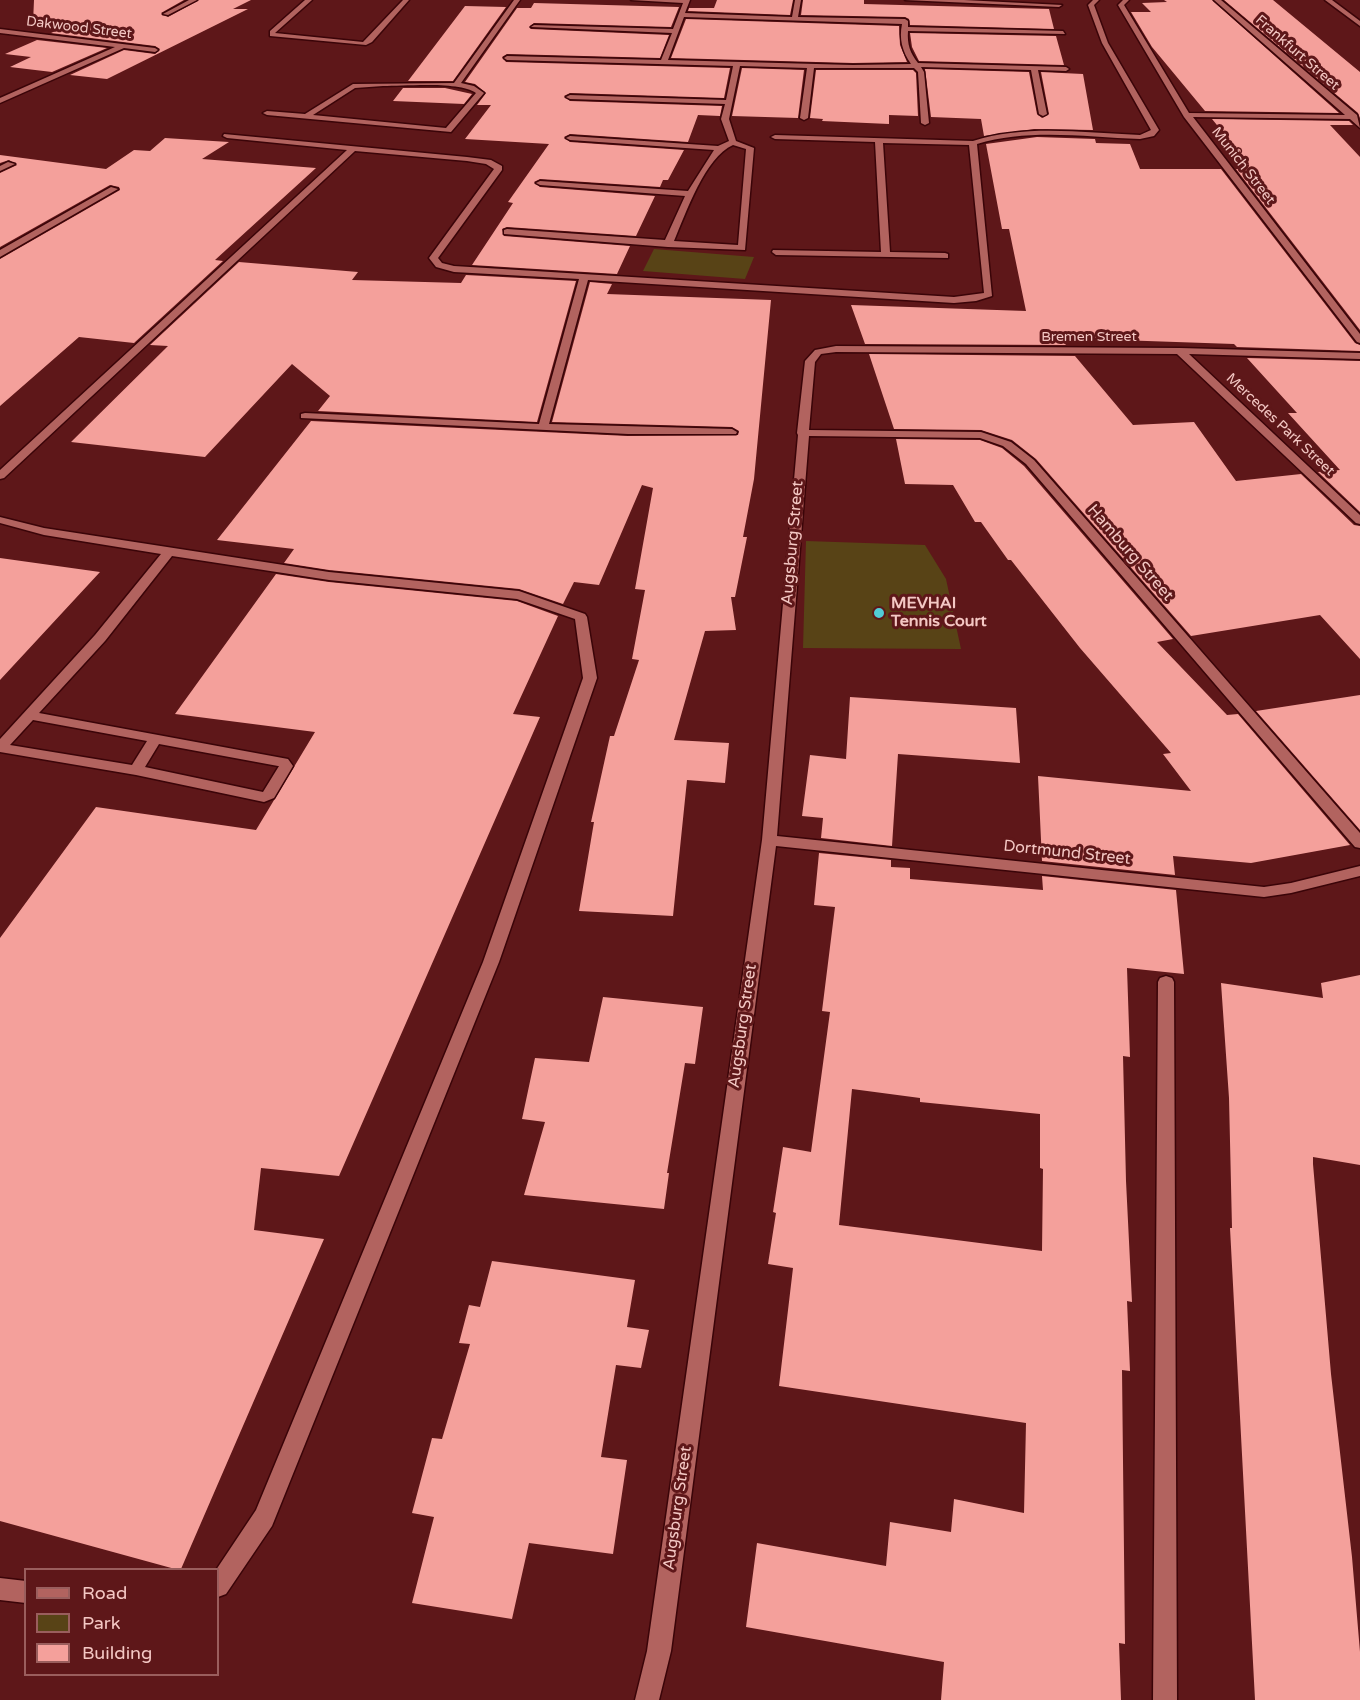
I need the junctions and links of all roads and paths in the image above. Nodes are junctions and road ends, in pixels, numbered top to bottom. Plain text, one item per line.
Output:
1 (194, 0) edge
2 (309, 0) edge
3 (406, 0) edge
4 (517, 0) edge
5 (634, 0) edge
6 (798, 0) edge
7 (908, 0) edge
8 (1096, 0) edge
9 (1126, 0) edge
10 (1216, 0) edge
11 (1328, 0) edge
12 (686, 1) edge
13 (1059, 5) dead end
14 (166, 14) dead end
15 (682, 15) junction
16 (795, 18) junction
17 (1360, 24) edge
18 (905, 25) junction
19 (534, 27) dead end
20 (677, 31) junction
21 (2, 32) edge
22 (1063, 33) dead end
23 (123, 45) junction
24 (155, 50) dead end
25 (507, 58) dead end
26 (664, 62) junction
27 (737, 63) junction
28 (915, 65) junction
29 (811, 66) junction
30 (1034, 68) junction
31 (1066, 69) dead end
32 (456, 85) junction
33 (570, 97) dead end
34 (0, 101) edge
35 (727, 102) junction
36 (267, 113) dead end
37 (1043, 114) dead end
38 (1187, 115) junction
39 (307, 116) junction
40 (1356, 117) edge
41 (804, 118) dead end
42 (925, 123) dead end
43 (1360, 126) edge
44 (226, 136) dead end
45 (775, 137) dead end
46 (570, 138) dead end
47 (879, 140) junction
48 (733, 142) junction
49 (974, 143) junction
50 (718, 148) junction
51 (352, 149) junction
52 (11, 164) dead end
53 (0, 169) edge
54 (540, 183) dead end
55 (114, 189) dead end
56 (690, 194) junction
57 (507, 232) dead end
58 (668, 244) junction
59 (776, 252) dead end
60 (0, 254) edge
61 (886, 254) junction
62 (945, 256) dead end
63 (584, 278) junction
64 (1360, 340) edge
65 (1179, 351) junction
66 (818, 352) joint
67 (1360, 356) edge
68 (305, 416) dead end
69 (543, 427) junction
70 (732, 432) dead end
71 (802, 434) junction
72 (0, 476) edge
73 (0, 520) edge
74 (1360, 521) edge
75 (169, 552) junction
76 (31, 716) junction
77 (156, 738) junction
78 (136, 770) junction
79 (769, 840) junction
80 (1360, 843) edge
81 (1360, 871) edge
82 (1166, 982) dead end
83 (219, 1585) edge
84 (0, 1589) edge
85 (24, 1592) edge
86 (647, 1700) edge
87 (1165, 1700) edge

1 - 14 street
2 - 3 street
4 - 32 street
5 - 12 street
6 - 16 street
7 - 13 street
7 - 18 street
8 - 49 street
9 - 38 street, Munich Street
10 - 40 street, Frankfurt Street
11 - 17 street
12 - 15 street
15 - 16 street
15 - 20 street
16 - 18 street
18 - 22 street
18 - 28 street
19 - 20 street
20 - 26 street
21 - 23 street, Dakwood Street
23 - 24 street, Dakwood Street
23 - 34 street
25 - 26 street
26 - 27 street
27 - 29 street
27 - 35 street
28 - 29 street
28 - 30 street
28 - 42 street
29 - 41 street
30 - 31 street
30 - 37 street
32 - 39 street
32 - 39 street
33 - 35 street
35 - 48 street
36 - 39 street
38 - 40 street
38 - 64 street, Munich Street
40 - 43 street, Frankfurt Street
44 - 51 street
45 - 47 street
46 - 50 street
47 - 49 street
47 - 61 street
48 - 50 street
48 - 58 street
49 - 63 street
50 - 56 street
51 - 63 street
51 - 72 street
52 - 53 street
54 - 56 street
55 - 60 street
56 - 58 street
57 - 58 street
59 - 61 street
61 - 62 street
63 - 69 street
65 - 66 street, Bremen Street
65 - 67 street, Bremen Street
65 - 74 street, Mercedes Park Street
66 - 71 street, Augsburg Street
68 - 69 street
69 - 70 street
71 - 79 street, Augsburg Street
71 - 80 street, Hamburg Street
73 - 75 street
75 - 76 street
75 - 83 street
76 - 77 street
76 - 78 street
77 - 78 street
77 - 78 street
79 - 81 street, Dortmund Street
79 - 86 street, Augsburg Street
82 - 87 street
84 - 85 street

